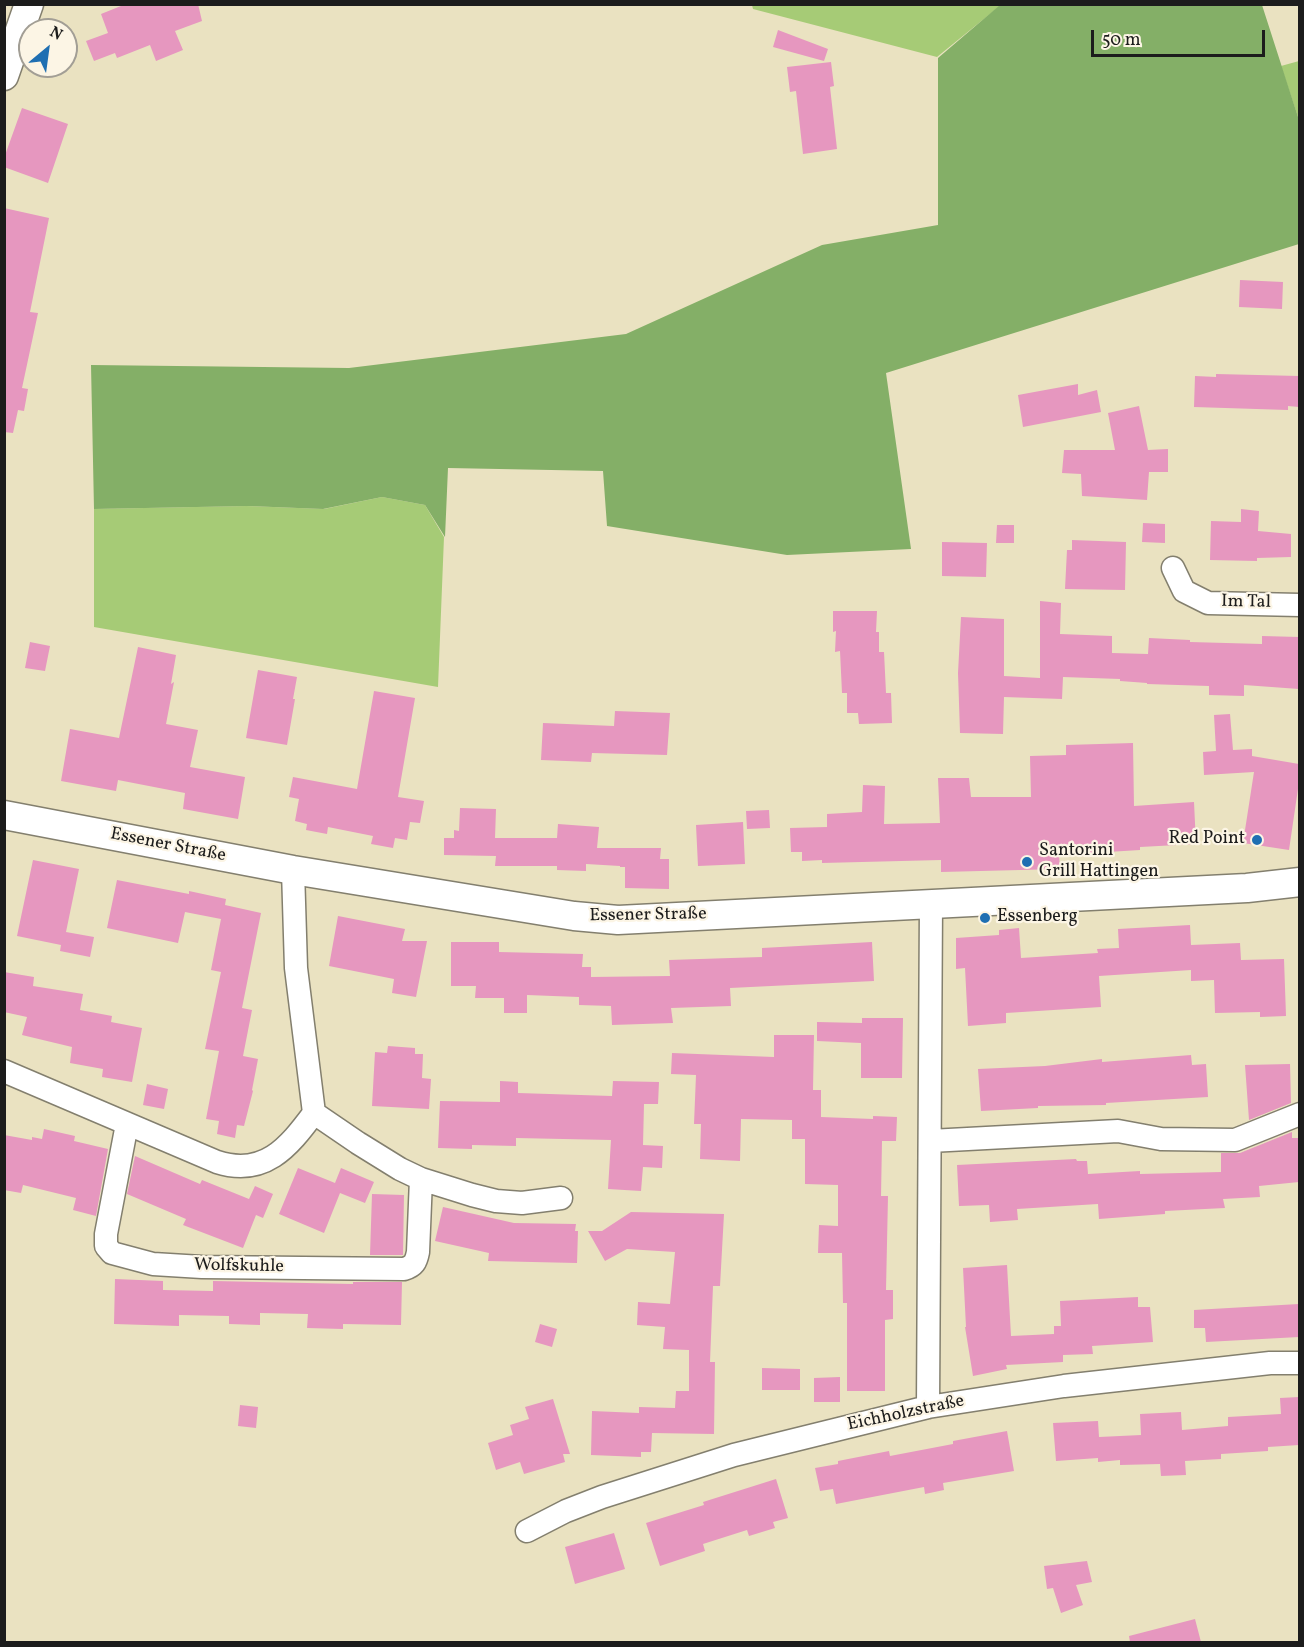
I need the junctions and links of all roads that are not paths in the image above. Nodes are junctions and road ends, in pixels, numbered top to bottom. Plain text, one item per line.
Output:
1 (29, 4) edge
2 (4, 76) edge
3 (1173, 568) dead end
4 (1299, 604) edge
5 (4, 815) edge
6 (293, 870) junction
7 (1299, 882) edge
8 (931, 903) junction
9 (4, 1071) edge
10 (314, 1113) junction
11 (1299, 1114) edge
12 (128, 1124) junction
13 (930, 1142) junction
14 (421, 1179) junction
15 (561, 1198) dead end
16 (1299, 1363) edge
17 (928, 1407) junction
18 (527, 1531) dead end

1 - 2 street
3 - 4 street, Im Tal
5 - 6 street, Essener Straße
6 - 8 street, Essener Straße
6 - 10 street
7 - 8 street, Essener Straße
8 - 13 street
9 - 12 street
10 - 12 street
10 - 14 street
11 - 13 street
12 - 14 street, Wolfskuhle
13 - 17 street
14 - 15 street
16 - 17 street, Eichholzstraße
17 - 18 street, Eichholzstraße

